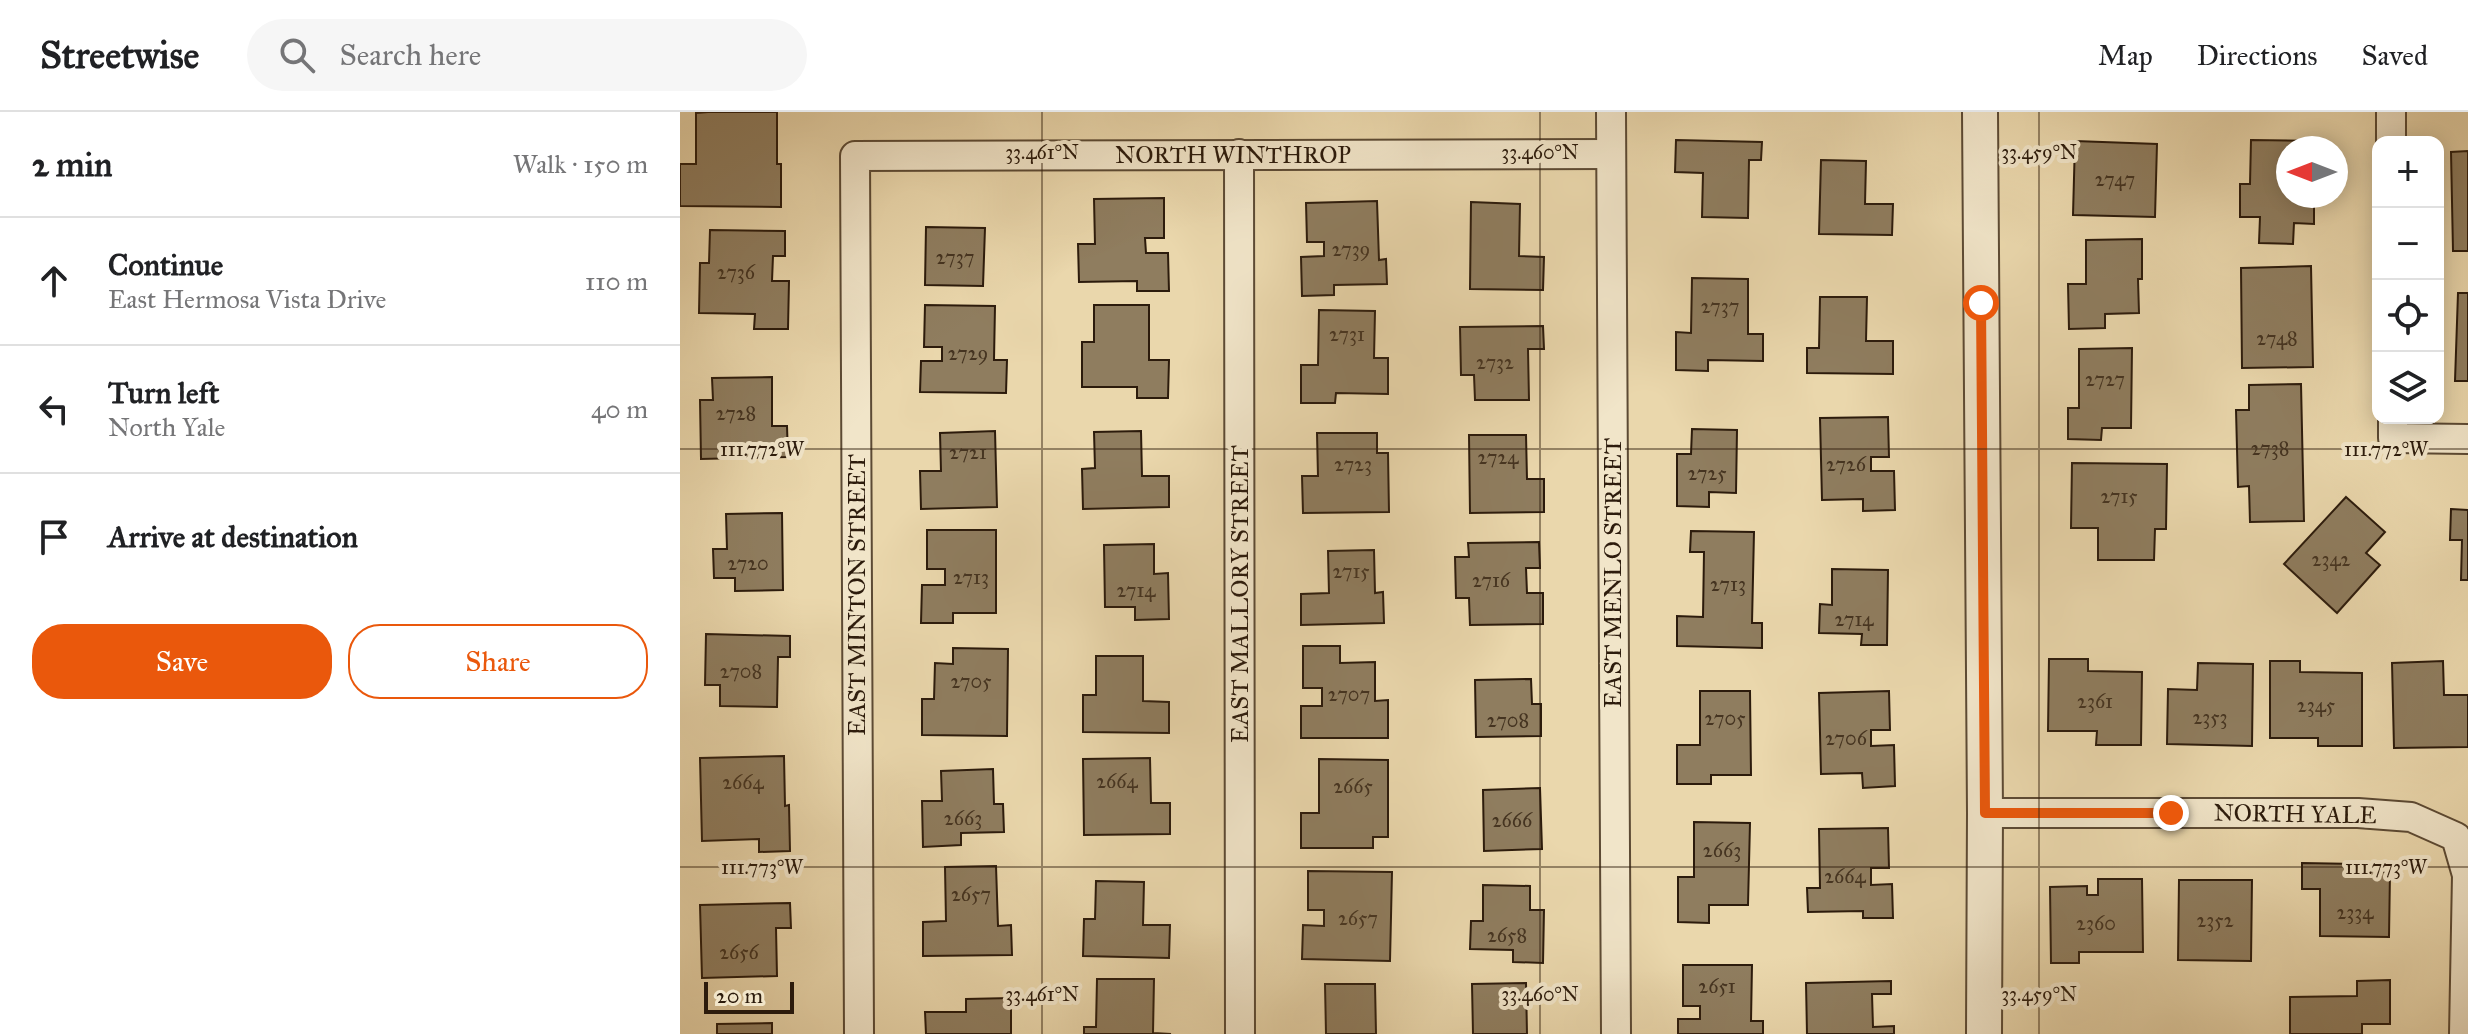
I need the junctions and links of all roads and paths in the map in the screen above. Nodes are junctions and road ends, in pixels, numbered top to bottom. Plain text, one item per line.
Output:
1 (1611, 112) edge
2 (1980, 112) edge
3 (2391, 112) edge
4 (2391, 136) edge
5 (1239, 154) junction
6 (1611, 154) junction
7 (855, 156) joint
8 (2393, 428) edge
9 (2468, 439) edge
10 (1985, 813) junction
11 (2466, 996) edge
12 (859, 1034) edge
13 (1240, 1034) edge
14 (1616, 1034) edge
15 (1984, 1034) edge
16 (2464, 1034) edge

1 - 6 street, EAST MENLO STREET
2 - 10 street
3 - 4 street
5 - 6 street, NORTH WINTHROP
5 - 7 street, NORTH WINTHROP
5 - 13 street, EAST MALLORY STREET
6 - 14 street, EAST MENLO STREET
7 - 12 street, EAST MINTON STREET
8 - 9 street
10 - 11 street, NORTH YALE
10 - 15 street
11 - 16 street

